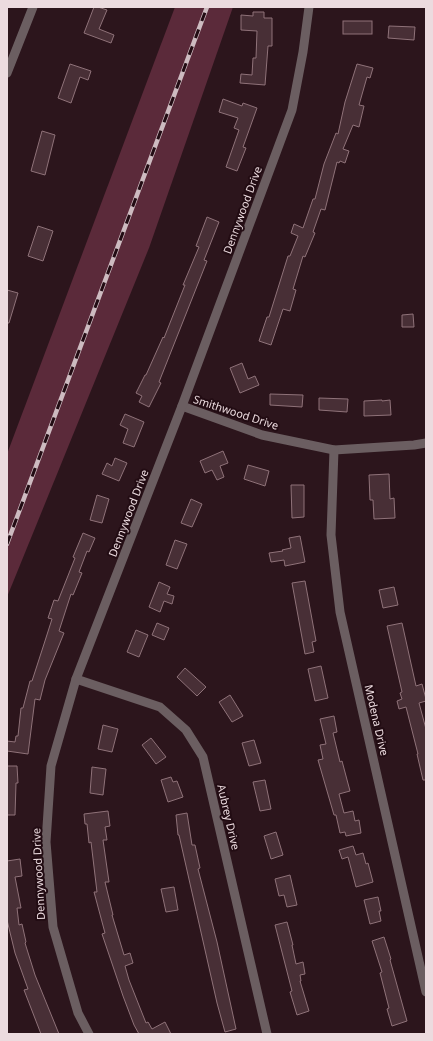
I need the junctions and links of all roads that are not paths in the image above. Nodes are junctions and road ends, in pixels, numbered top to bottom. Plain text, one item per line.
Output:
1 (33, 7) edge
2 (309, 7) edge
3 (7, 73) edge
4 (182, 406) junction
5 (426, 443) edge
6 (334, 450) junction
7 (76, 679) junction
8 (426, 992) edge
9 (89, 1034) edge
10 (267, 1034) edge

1 - 3 street
2 - 4 street, Dennywood Drive
4 - 6 street, Smithwood Drive
4 - 7 street, Dennywood Drive
5 - 6 street, Smithwood Drive
6 - 8 street, Modena Drive
7 - 9 street, Dennywood Drive
7 - 10 street, Aubrey Drive

